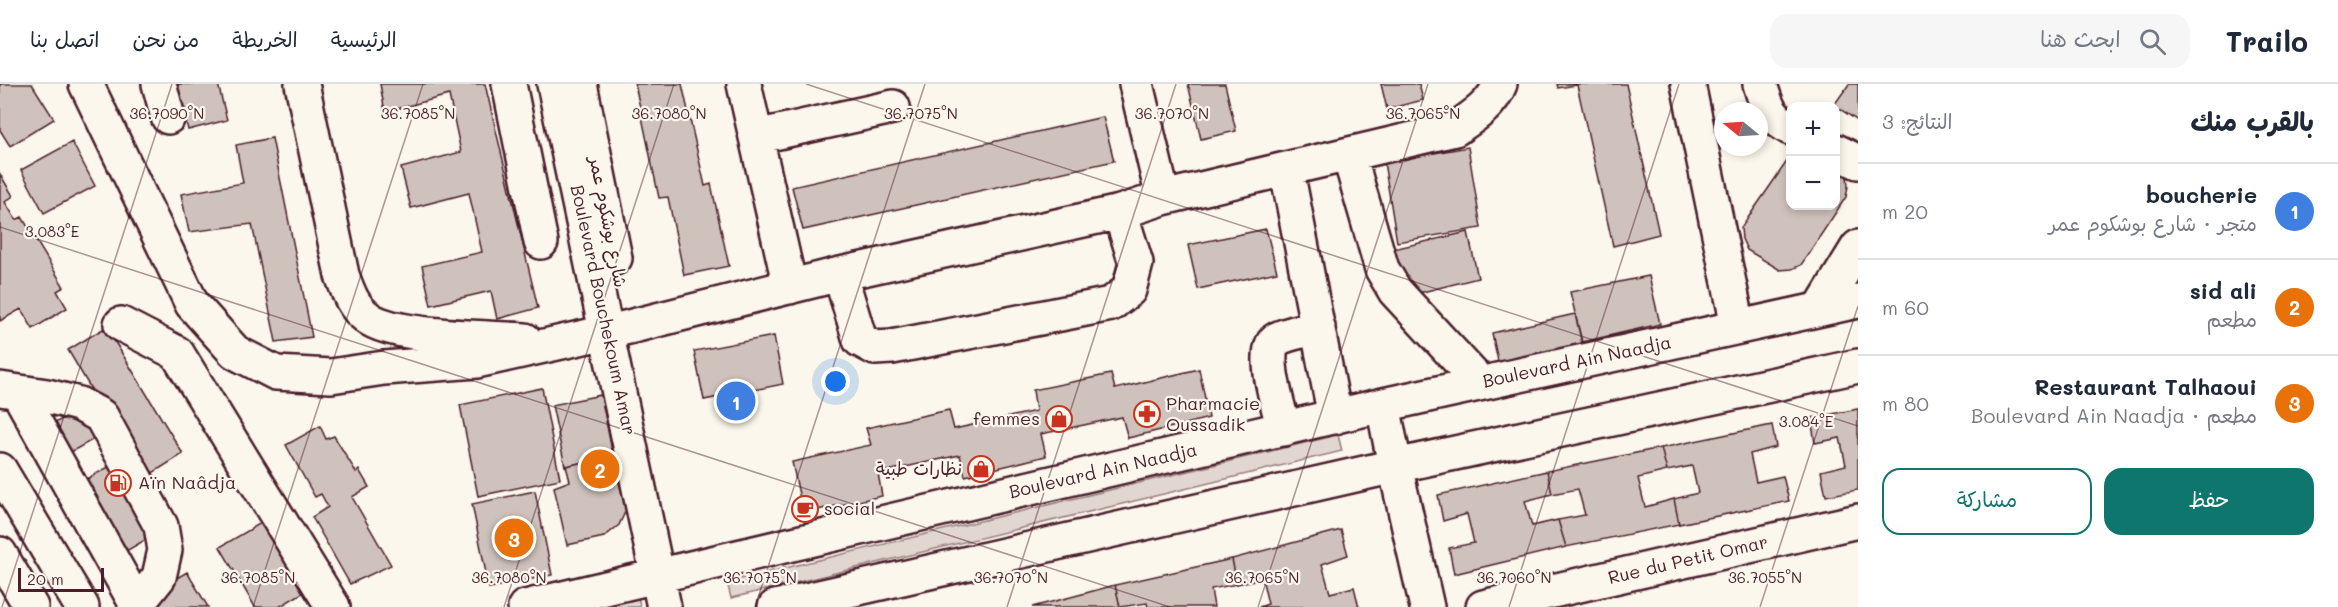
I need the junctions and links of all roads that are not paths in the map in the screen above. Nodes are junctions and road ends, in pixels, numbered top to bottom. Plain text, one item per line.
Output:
1 (86, 84) edge
2 (159, 84) edge
3 (302, 84) edge
4 (509, 84) edge
5 (554, 84) edge
6 (580, 84) edge
7 (744, 84) edge
8 (1136, 84) edge
9 (1500, 84) edge
10 (1688, 84) edge
11 (1760, 84) edge
12 (893, 107) dead end
13 (168, 117) dead end
14 (1786, 125) edge
15 (756, 137) junction
16 (1840, 153) edge
17 (1349, 155) junction
18 (1858, 162) edge
19 (1287, 171) junction
20 (1163, 198) junction
21 (1120, 212) junction
22 (541, 242) dead end
23 (1858, 248) edge
24 (840, 274) junction
25 (790, 287) junction
26 (1858, 301) edge
27 (1820, 309) junction
28 (121, 324) dead end
29 (1738, 326) junction
30 (1318, 327) junction
31 (618, 330) junction
32 (560, 342) junction
33 (1858, 366) edge
34 (1480, 383) junction
35 (9, 390) edge
36 (1383, 405) junction
37 (1335, 417) junction
38 (1284, 429) junction
39 (1395, 465) junction
40 (0, 470) edge
41 (1858, 521) edge
42 (0, 554) edge
43 (667, 572) junction
44 (136, 606) edge
45 (31, 607) edge
46 (82, 607) edge
47 (333, 607) edge
48 (525, 607) edge
49 (664, 607) edge
50 (684, 607) edge
51 (775, 607) edge
52 (1427, 607) edge
53 (1483, 607) edge

1 - 32 street
2 - 13 street
3 - 32 street
4 - 22 street
5 - 31 street, Boulevard Bouchekoum Amar
6 - 31 street, شارع بوشكوم عمر
7 - 15 street
8 - 20 street
9 - 17 street
10 - 29 street
11 - 14 street
12 - 15 street
15 - 25 street
16 - 18 street
17 - 19 street
17 - 34 street
19 - 20 street
19 - 30 street
20 - 21 street
21 - 24 street
21 - 24 street
23 - 27 street
24 - 25 street
25 - 31 street
26 - 27 street, Boulevard Ain Naadja
27 - 29 street, Boulevard Ain Naadja
28 - 47 street
29 - 34 street, Boulevard Ain Naadja
30 - 37 street
30 - 38 street
31 - 32 street
31 - 43 street, شارع بوشكوم عمر
33 - 39 street
34 - 36 street, Boulevard Ain Naadja
35 - 44 street
35 - 44 street
36 - 37 street, Boulevard Ain Naadja
36 - 39 street
37 - 38 street, Boulevard Ain Naadja
38 - 43 street, Boulevard Ain Naadja
39 - 51 street
39 - 52 street
40 - 46 street
41 - 53 street, Rue du Petit Omar
42 - 45 street
43 - 48 street, Boulevard Ain Naadja
43 - 49 street
43 - 50 street, شارع بوشكوم عمر

